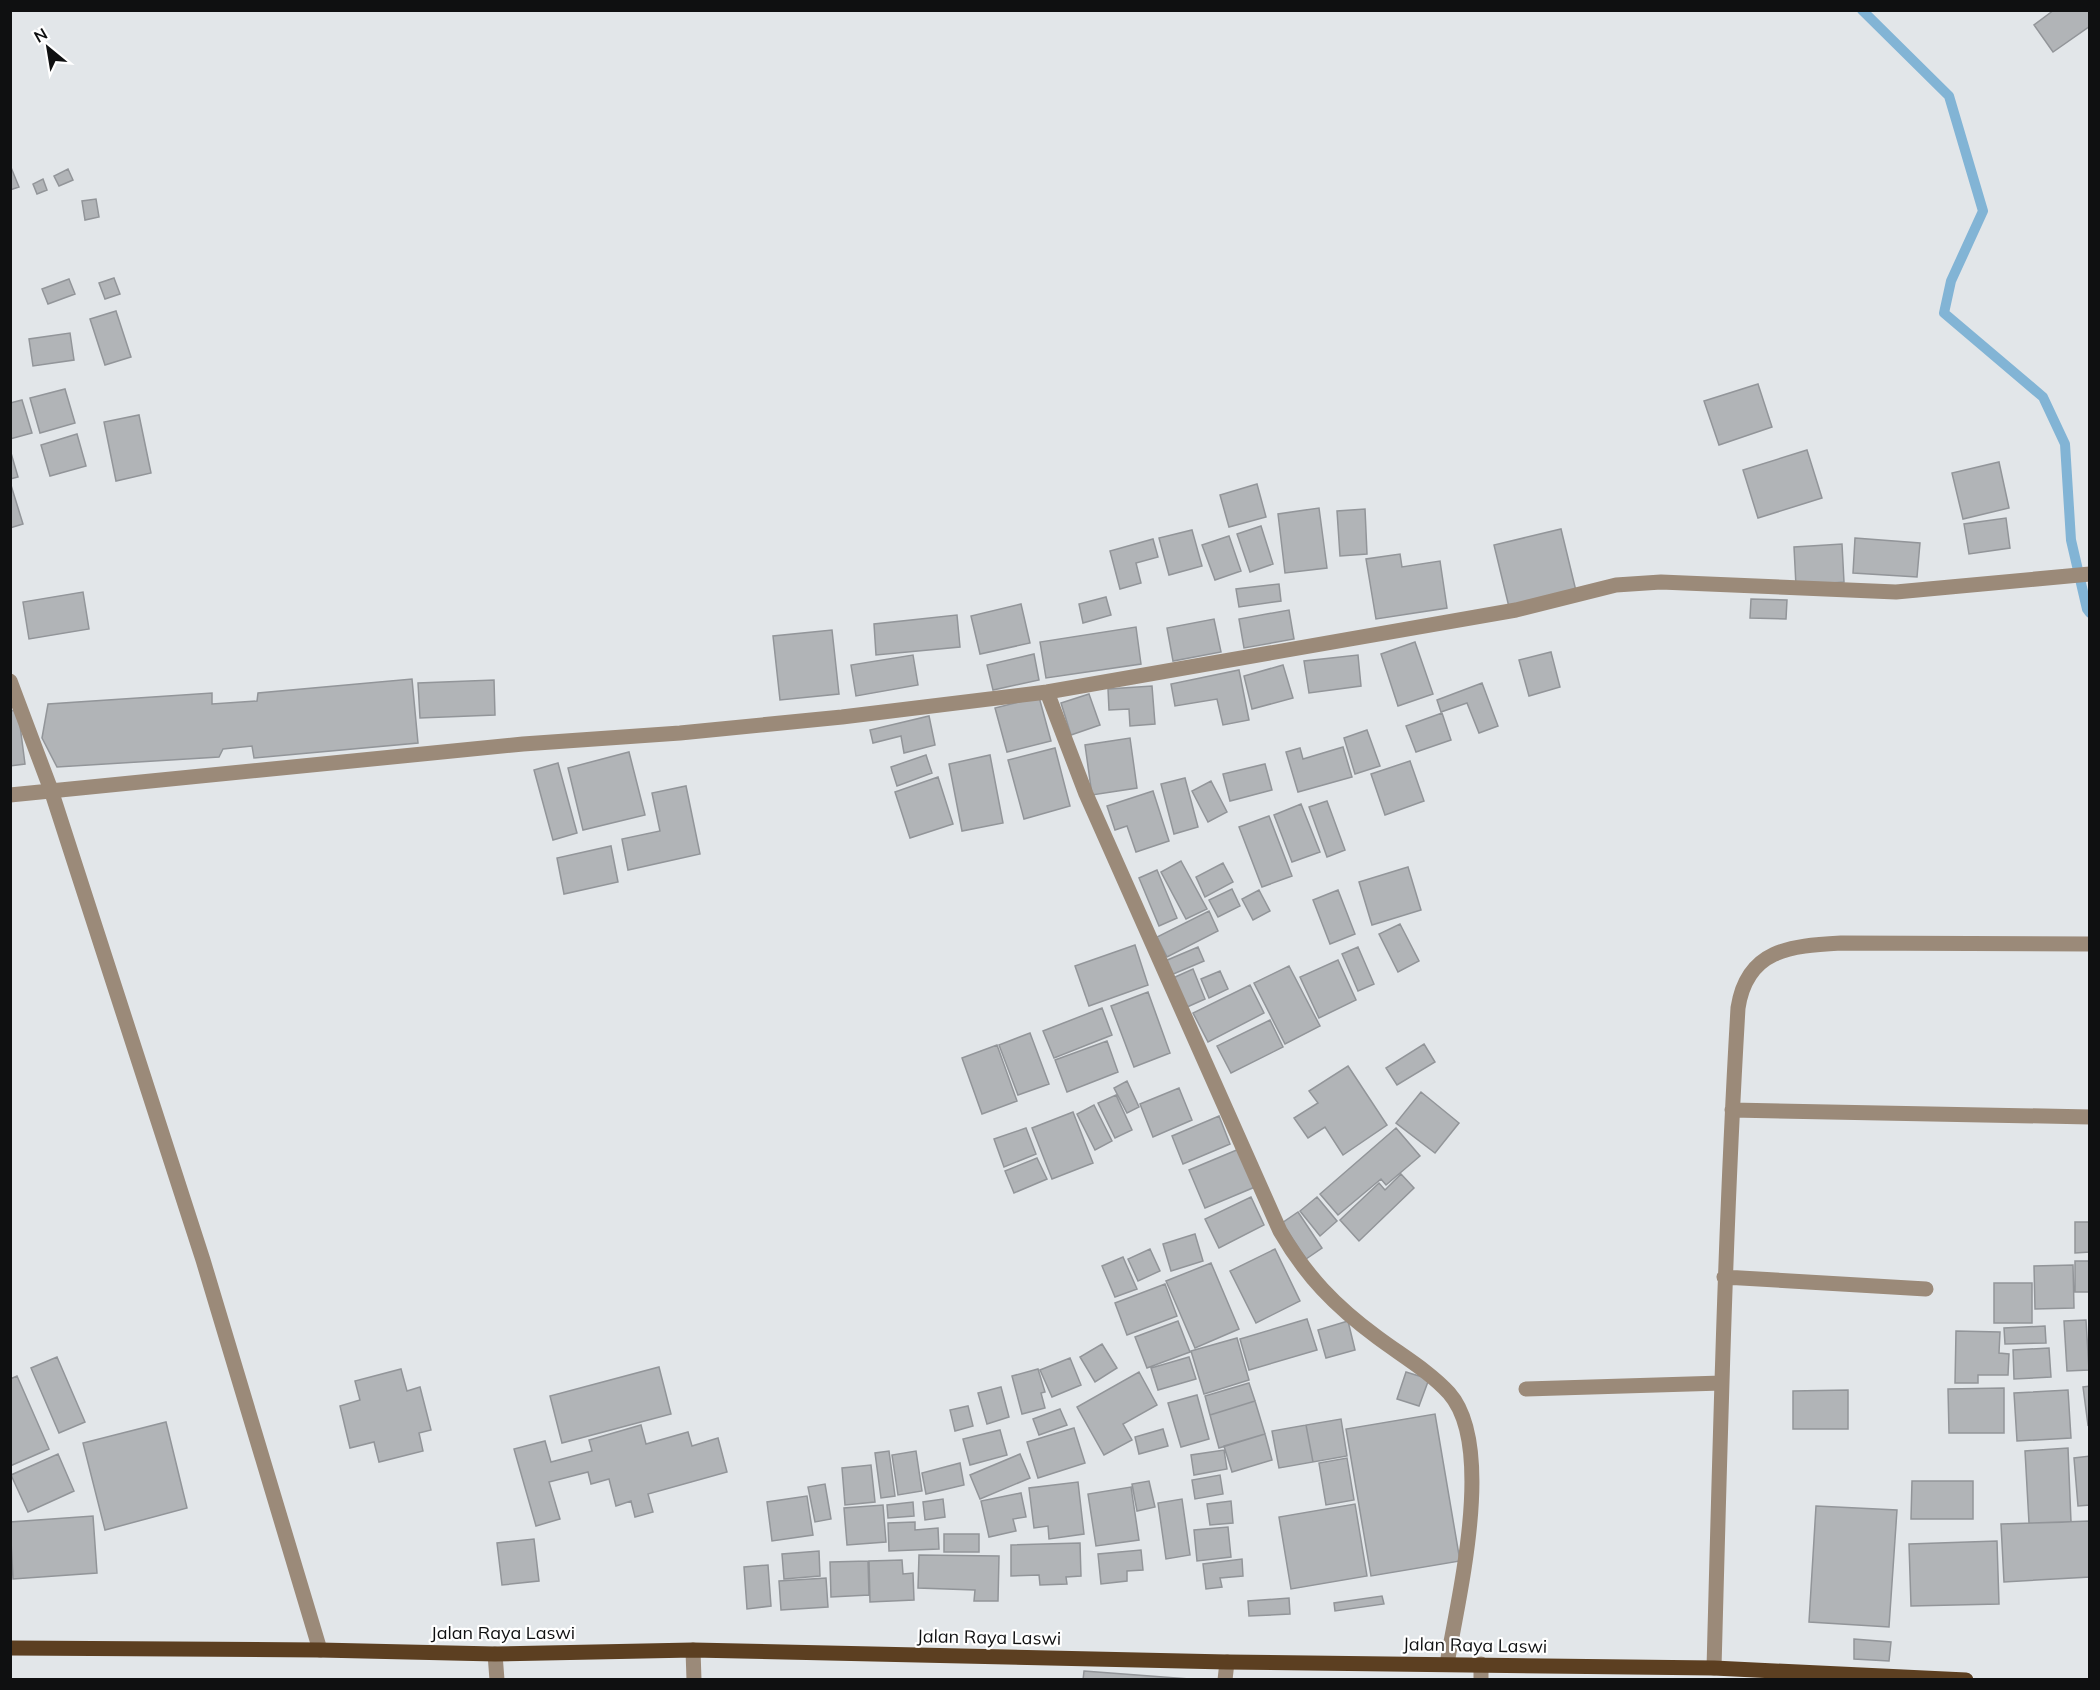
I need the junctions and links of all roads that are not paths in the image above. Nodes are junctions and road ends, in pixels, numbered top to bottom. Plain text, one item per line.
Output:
1 (2090, 574) edge
2 (10, 681) edge
3 (1047, 692) junction
4 (51, 790) junction
5 (10, 795) edge
6 (2090, 944) edge
7 (1732, 1110) junction
8 (2090, 1117) edge
9 (1724, 1277) junction
10 (1926, 1289) dead end
11 (1722, 1383) junction
12 (1526, 1389) dead end
13 (10, 1648) edge
14 (320, 1650) junction
15 (693, 1650) junction
16 (495, 1654) junction
17 (1227, 1662) junction
18 (1447, 1664) junction
19 (1714, 1668) junction
20 (1481, 1672) edge
21 (1871, 1677) edge
22 (497, 1680) edge
23 (694, 1680) edge
24 (1226, 1680) edge
25 (1966, 1680) edge

1 - 3 street
2 - 4 street
3 - 4 street
3 - 18 street
4 - 5 street
4 - 14 street
6 - 7 street
7 - 8 street
7 - 9 street
9 - 10 street
9 - 11 street
11 - 12 street
11 - 19 street
13 - 14 main road, Jalan Raya Laswi
14 - 16 main road, Jalan Raya Laswi
15 - 16 main road, Jalan Raya Laswi
15 - 17 main road, Jalan Raya Laswi
15 - 23 street
16 - 22 street
17 - 18 main road, Jalan Raya Laswi
17 - 24 street
18 - 20 main road, Jalan Raya Laswi
19 - 20 main road, Jalan Raya Laswi
19 - 21 main road, Jalan Raya Laswi
21 - 25 main road, Jalan Raya Laswi

